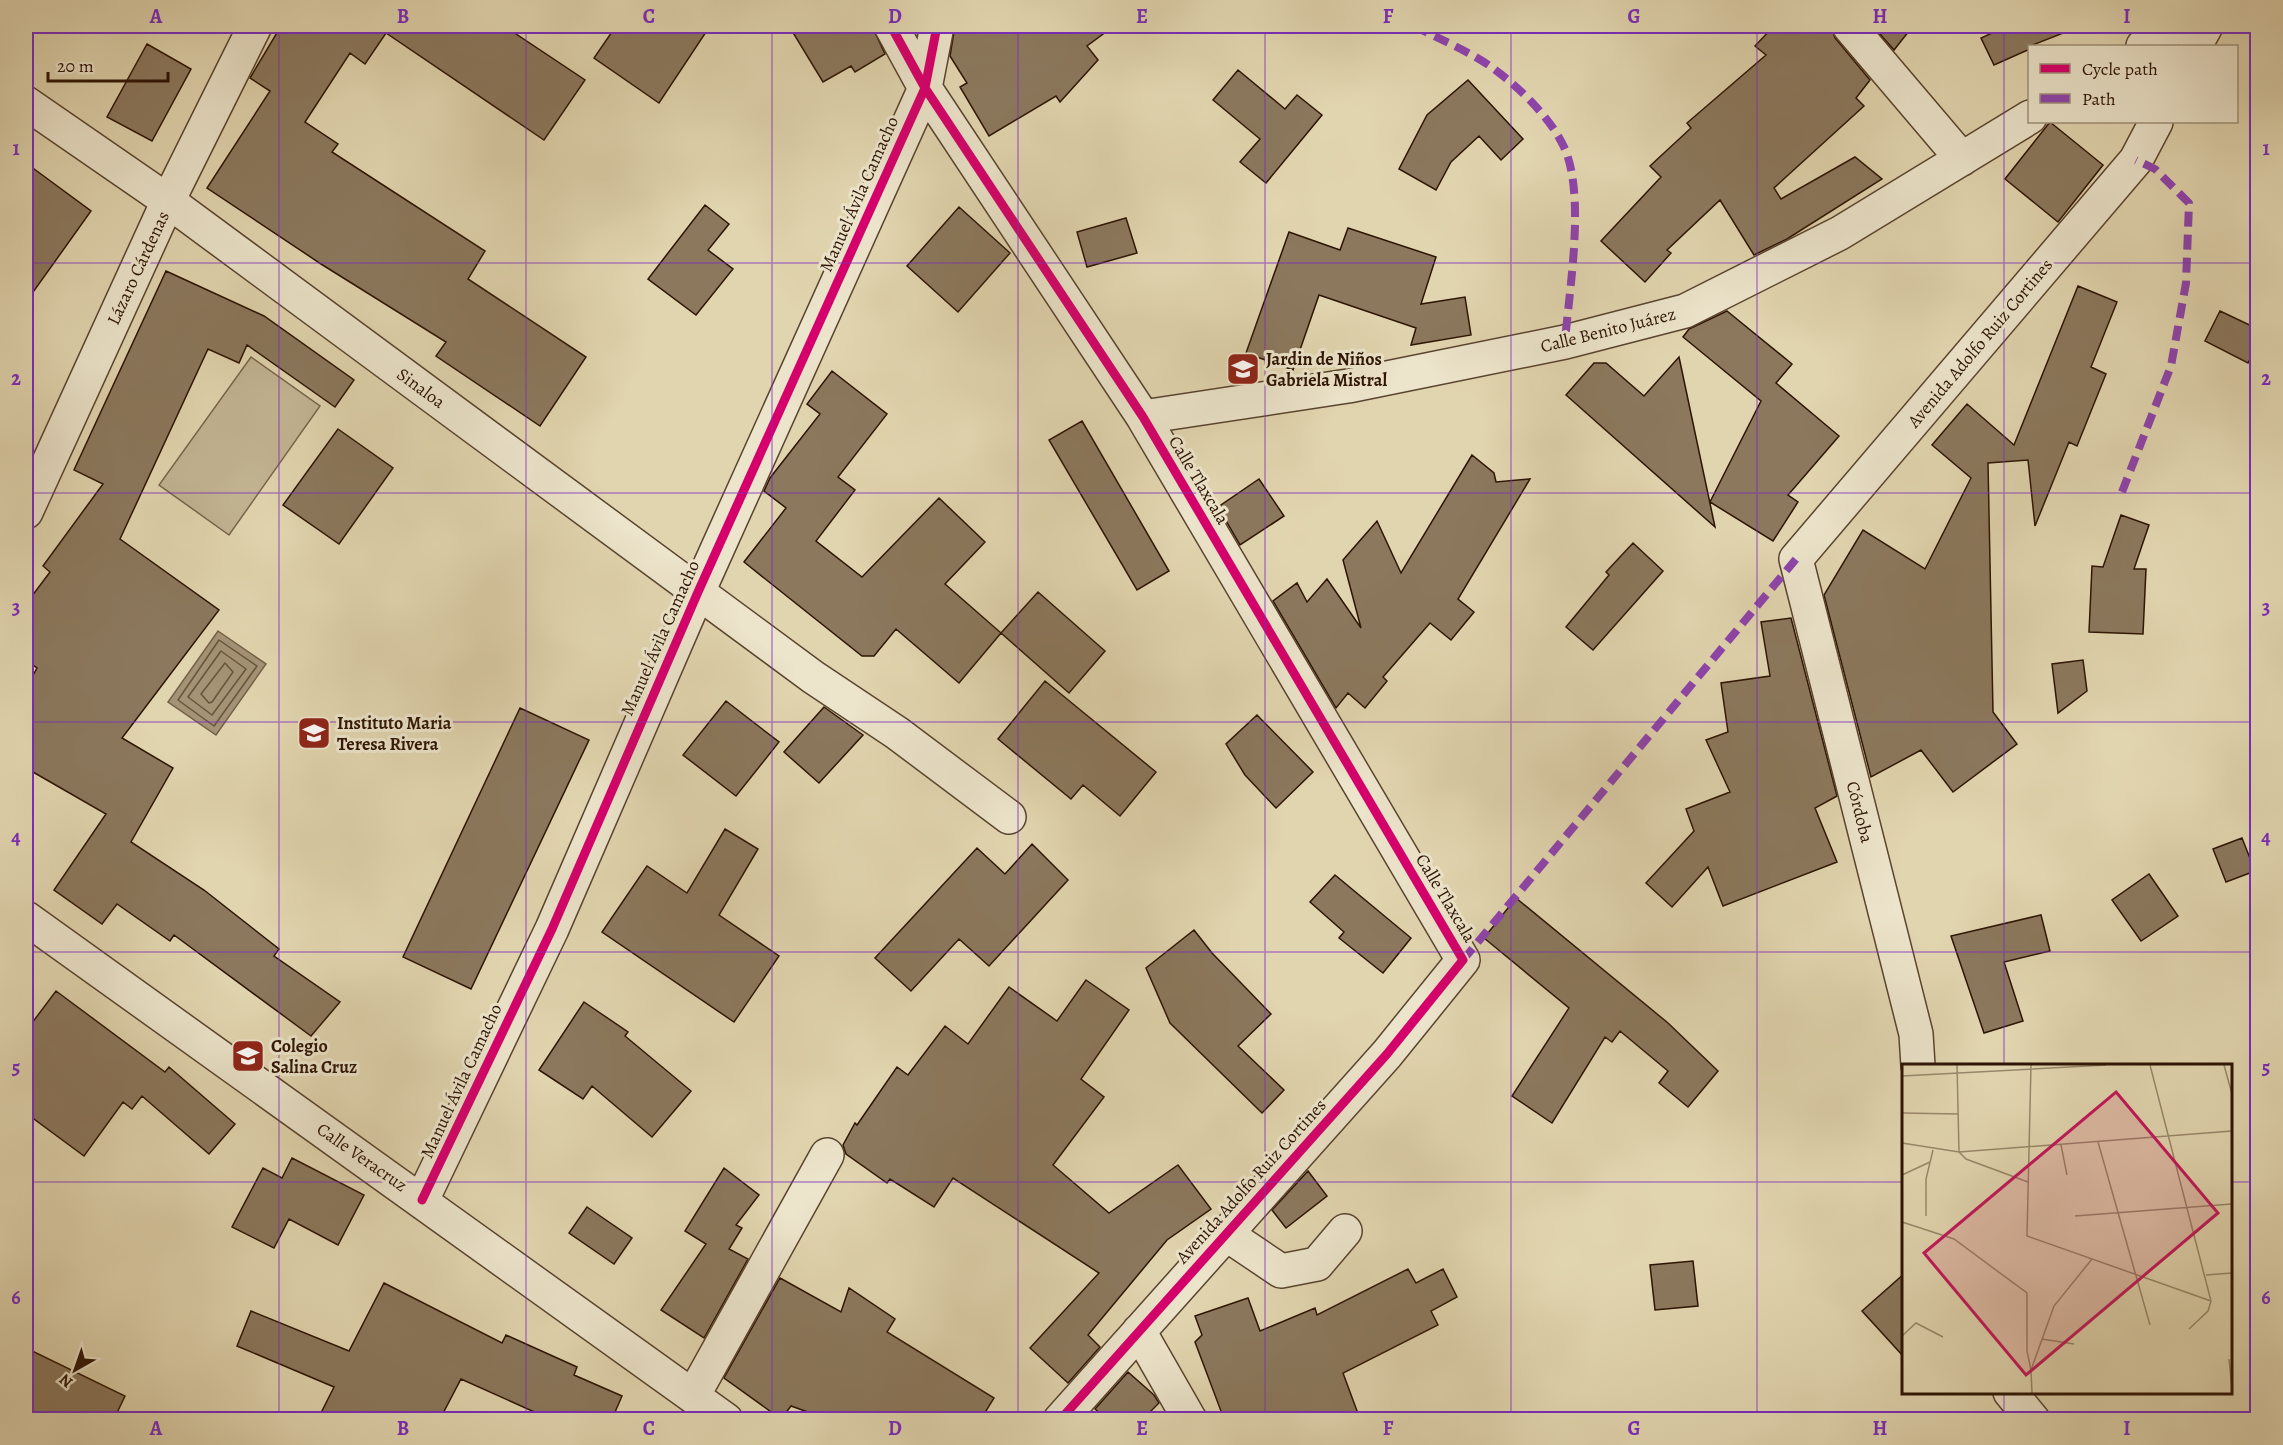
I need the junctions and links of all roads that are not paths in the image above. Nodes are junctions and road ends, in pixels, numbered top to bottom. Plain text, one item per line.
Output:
1 (255, 26) edge
2 (891, 26) edge
3 (937, 26) edge
4 (1849, 26) edge
5 (2177, 26) edge
6 (2206, 26) edge
7 (2145, 45) edge
8 (2196, 45) edge
9 (925, 88) junction
10 (26, 103) edge
11 (2028, 118) edge
12 (2155, 123) edge
13 (1962, 159) junction
14 (168, 201) junction
15 (1143, 417) junction
16 (26, 512) edge
17 (1796, 559) joint
18 (698, 592) junction
19 (1009, 817) dead end
20 (26, 918) edge
21 (1463, 960) joint
22 (1918, 1064) edge
23 (827, 1155) dead end
24 (422, 1200) junction
25 (1345, 1231) dead end
26 (1226, 1234) junction
27 (1139, 1331) junction
28 (2012, 1394) edge
29 (693, 1396) junction
30 (726, 1419) edge
31 (1060, 1419) edge
32 (1190, 1419) edge
33 (2033, 1419) edge

1 - 14 street, Lázaro Cárdenas
2 - 9 street, Calle Tlaxcala
3 - 9 street, Manuel Ávila Camacho
4 - 13 street
5 - 7 street
6 - 8 street
9 - 15 street, Calle Tlaxcala
9 - 18 street, Manuel Ávila Camacho
10 - 14 street, Sinaloa
11 - 13 street, Calle Benito Juárez
12 - 17 street, Avenida Adolfo Ruiz Cortines
13 - 15 street, Calle Benito Juárez
14 - 16 street, Lázaro Cárdenas
14 - 18 street, Sinaloa
15 - 21 street, Calle Tlaxcala
17 - 22 street, Córdoba
18 - 19 street, Sinaloa
18 - 24 street, Manuel Ávila Camacho
20 - 24 street, Calle Veracruz
21 - 26 street, Avenida Adolfo Ruiz Cortines
23 - 29 street
24 - 29 street, Calle Veracruz
25 - 26 street
26 - 27 street, Avenida Adolfo Ruiz Cortines
27 - 31 street, Avenida Adolfo Ruiz Cortines
27 - 32 street
28 - 33 street
29 - 30 street, Calle Veracruz

